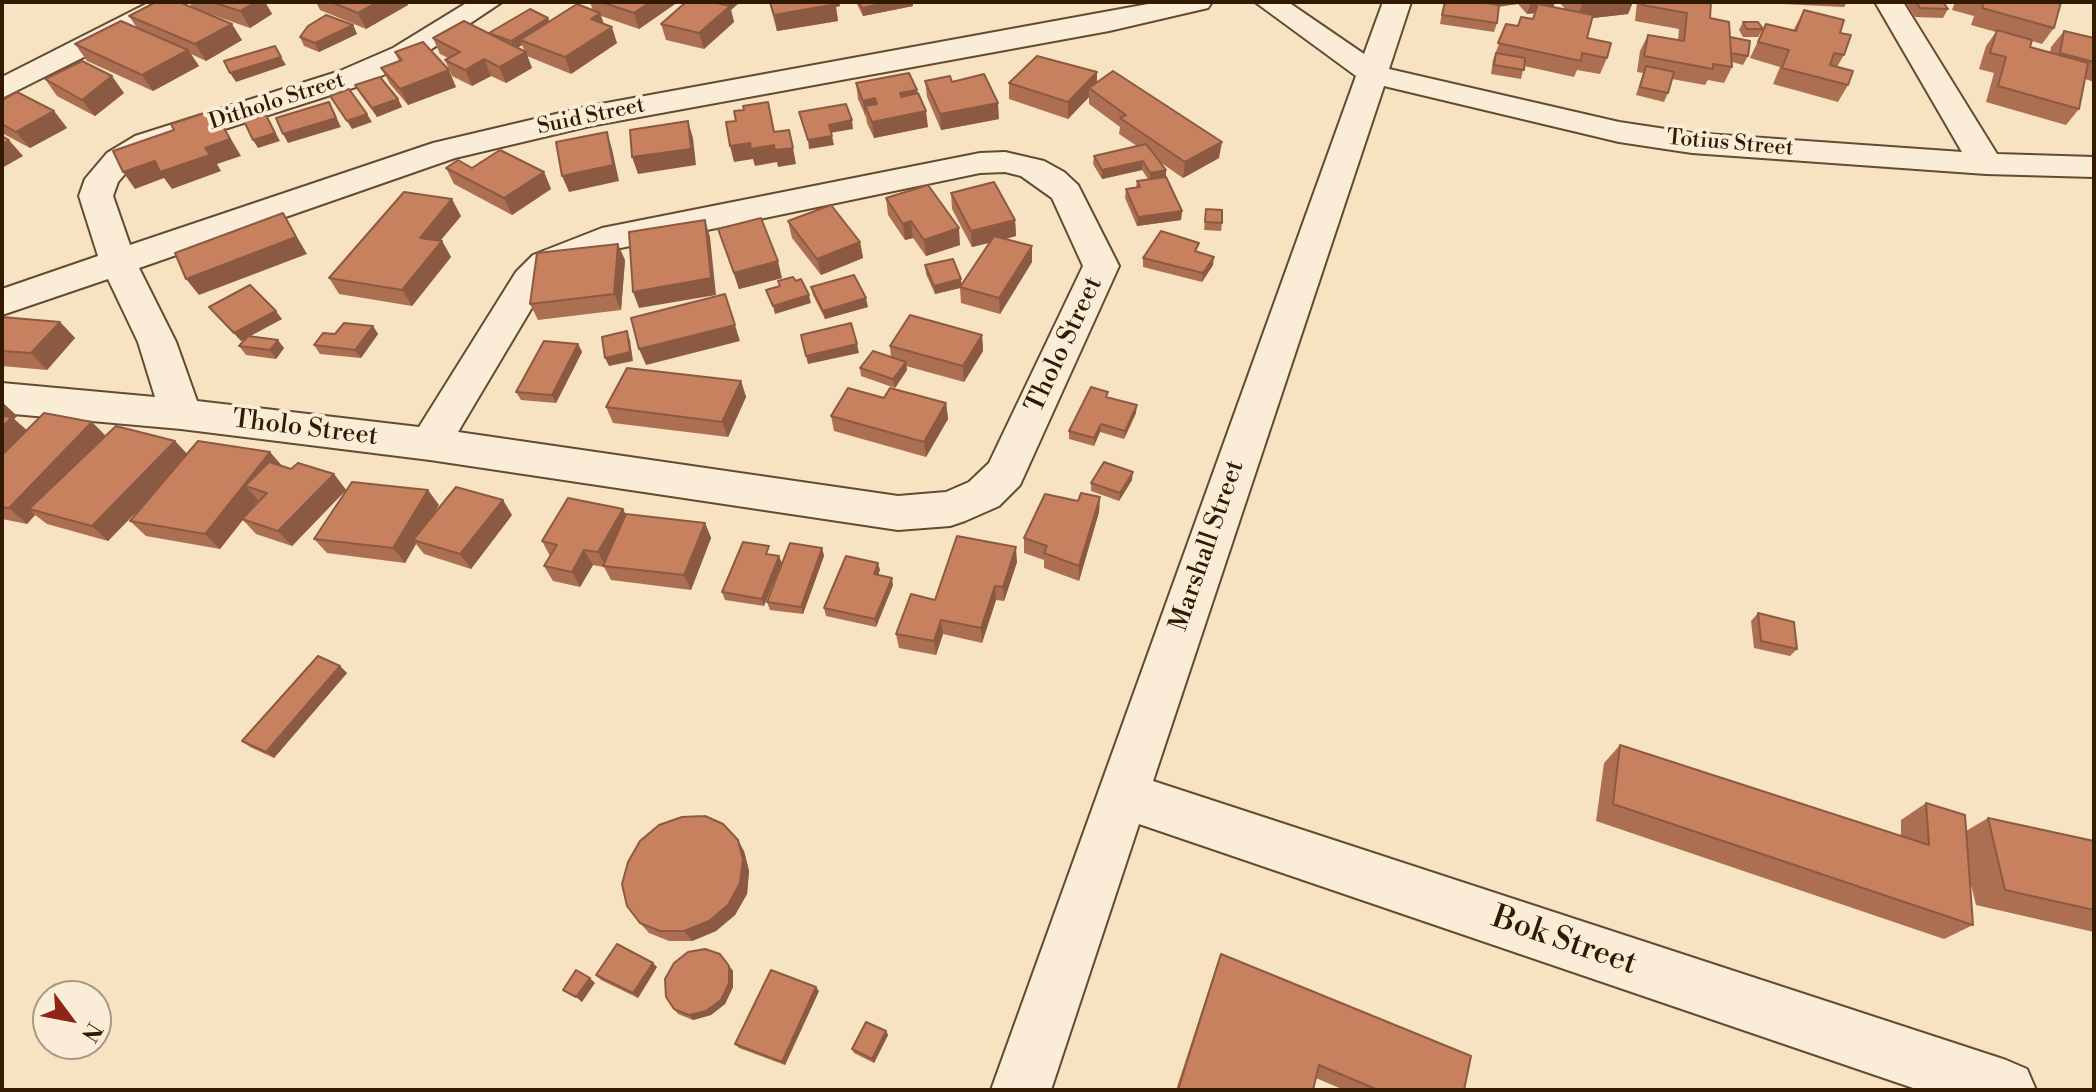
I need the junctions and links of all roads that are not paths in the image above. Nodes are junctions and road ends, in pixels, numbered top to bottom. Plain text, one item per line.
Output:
1 (172, 2) edge
2 (488, 2) edge
3 (1198, 2) edge
4 (1269, 2) edge
5 (1397, 2) edge
6 (1889, 2) edge
7 (1373, 74) junction
8 (2, 89) edge
9 (1986, 164) junction
10 (2094, 167) edge
11 (118, 263) junction
12 (2, 302) edge
13 (2, 398) edge
14 (181, 414) junction
15 (430, 444) junction
16 (1121, 794) junction
17 (1021, 1090) edge
18 (2006, 1090) edge

1 - 8 street
2 - 11 street, Ditholo Street
3 - 11 street, Suid Street
4 - 7 street
5 - 7 street, Marshall Street
6 - 9 street
7 - 9 street, Totius Street
7 - 16 street, Marshall Street
9 - 10 street, Totius Street
11 - 12 street, Suid Street
11 - 14 street
13 - 14 street, Tholo Street
14 - 15 street, Tholo Street
15 - 15 street, Tholo Street
16 - 17 street, Marshall Street
16 - 18 street, Bok Street

